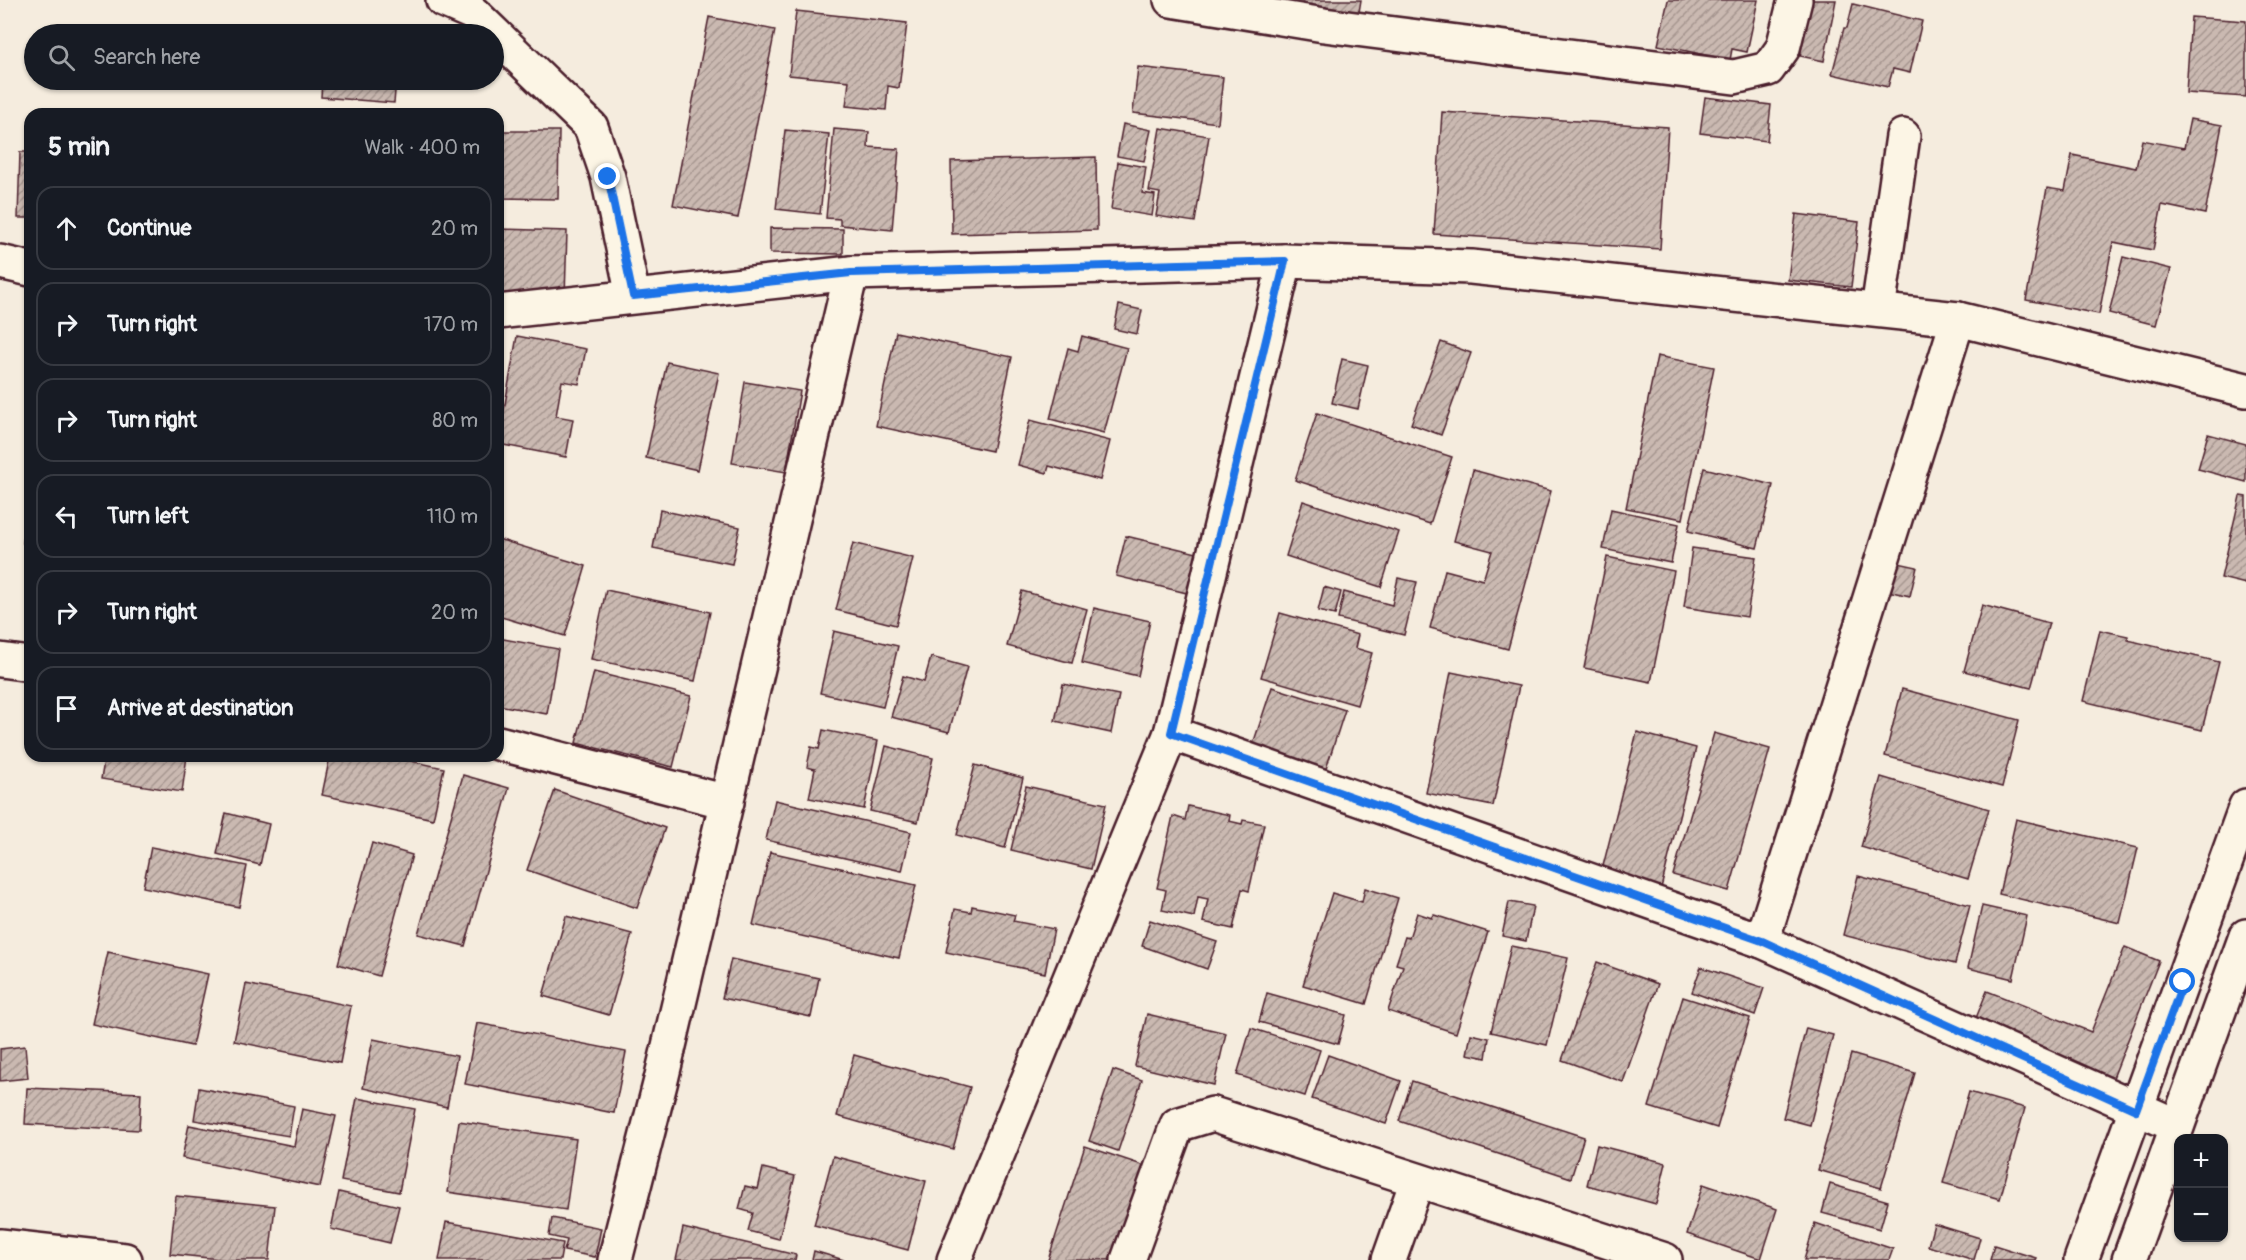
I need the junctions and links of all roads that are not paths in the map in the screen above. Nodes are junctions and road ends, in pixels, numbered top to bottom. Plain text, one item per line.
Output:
1 (443, 0) edge
2 (1172, 0) edge
3 (1795, 0) edge
4 (484, 24) edge
5 (504, 43) edge
6 (1903, 136) dead end
7 (1285, 261) junction
8 (0, 262) edge
9 (24, 268) edge
10 (851, 273) junction
11 (633, 296) junction
12 (1878, 310) junction
13 (504, 311) edge
14 (1958, 319) junction
15 (2246, 390) edge
16 (0, 660) edge
17 (24, 663) edge
18 (1171, 733) junction
19 (504, 745) edge
20 (727, 802) junction
21 (2246, 806) edge
22 (2246, 936) edge
23 (1762, 941) junction
24 (2136, 1110) junction
25 (2177, 1126) junction
26 (1417, 1180) junction
27 (0, 1246) edge
28 (1620, 1253) edge
29 (125, 1260) edge
30 (615, 1260) edge
31 (954, 1260) edge
32 (1128, 1260) edge
33 (1389, 1260) edge
34 (1665, 1260) edge
35 (2081, 1260) edge
36 (2129, 1260) edge

1 - 4 street
2 - 3 street
5 - 11 street
6 - 12 street
7 - 10 street
7 - 12 street
7 - 18 street
8 - 9 street
10 - 11 street
10 - 20 street
11 - 13 street
12 - 14 street
14 - 15 street
14 - 23 street
16 - 17 street
18 - 23 street
18 - 31 street
19 - 20 street
20 - 30 street
21 - 24 street
22 - 25 street
23 - 24 street
24 - 25 street
24 - 35 street
25 - 36 street
26 - 28 street
26 - 32 street
26 - 33 street
27 - 29 street
28 - 34 street

